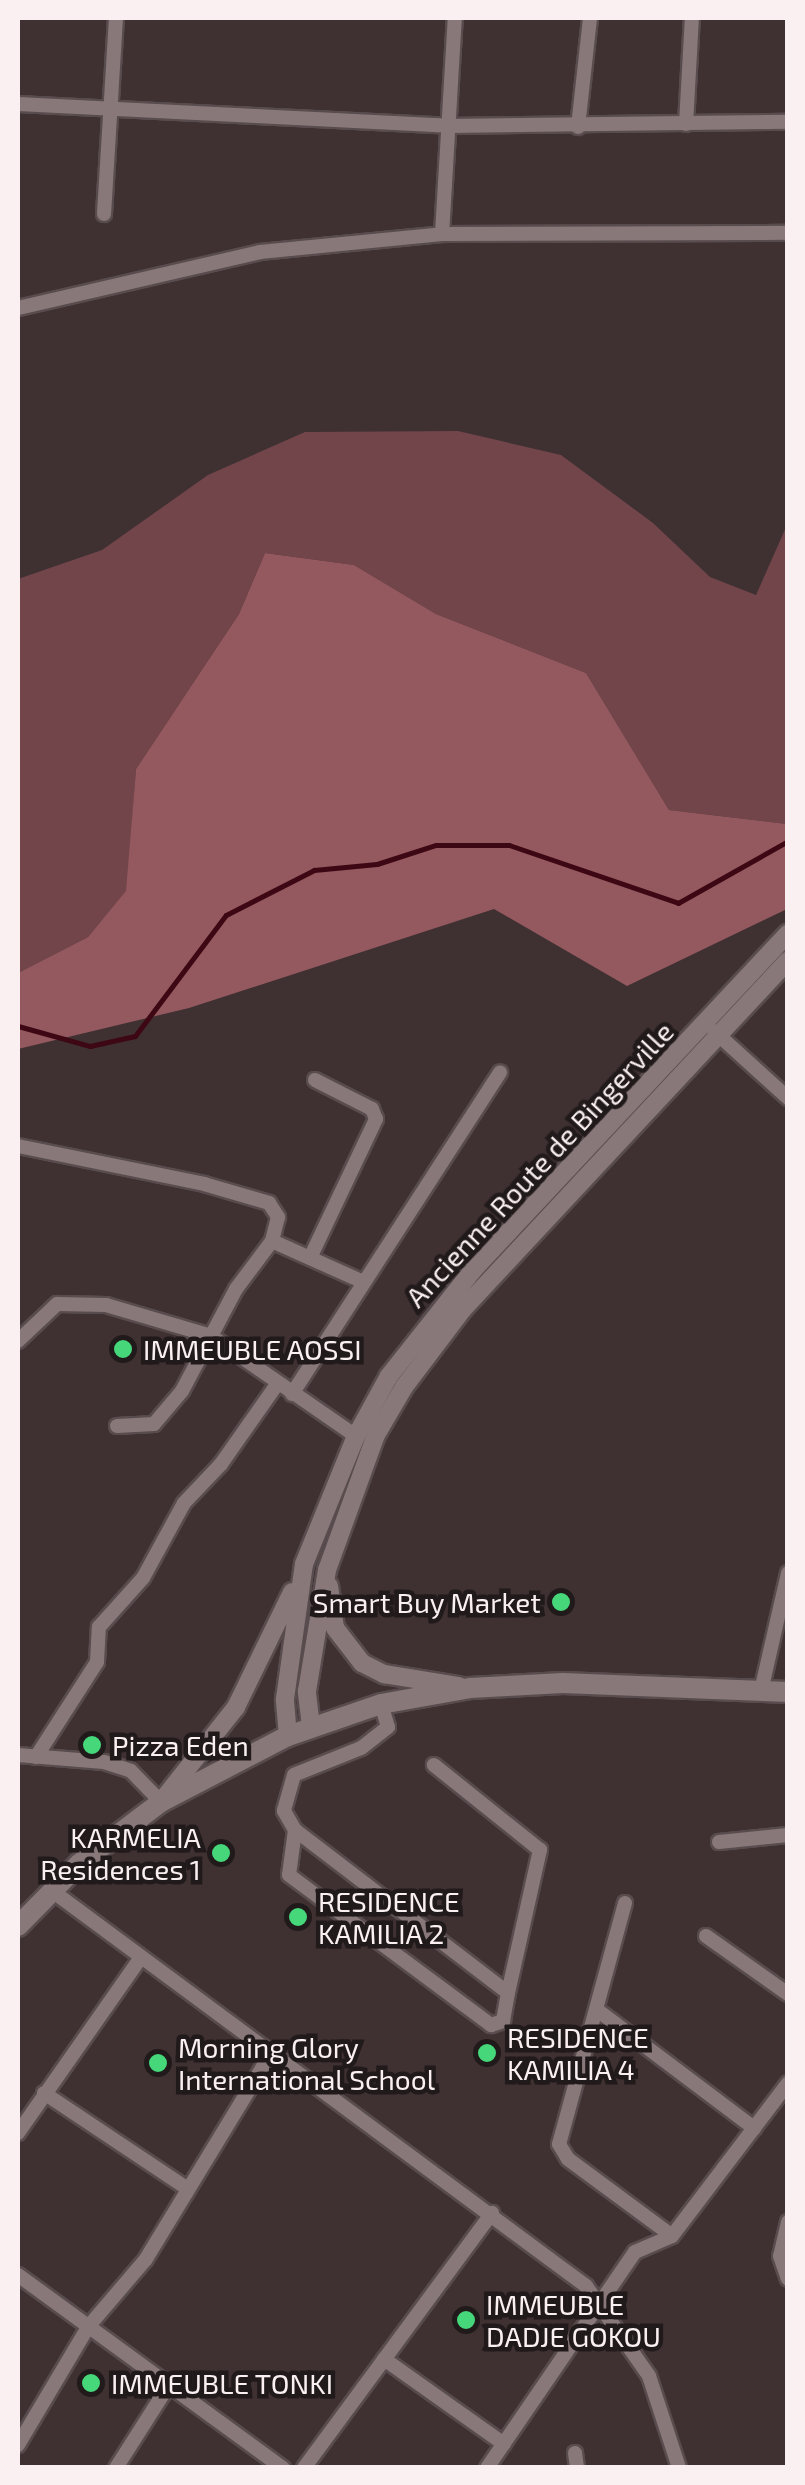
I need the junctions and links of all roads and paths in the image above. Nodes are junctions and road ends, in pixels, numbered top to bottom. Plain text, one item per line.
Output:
1 (116, 18) edge
2 (455, 18) edge
3 (590, 18) edge
4 (692, 18) edge
5 (18, 104) edge
6 (108, 105) junction
7 (788, 122) edge
8 (686, 124) junction
9 (448, 126) junction
10 (578, 126) junction
11 (104, 214) dead end
12 (788, 233) edge
13 (442, 234) junction
14 (18, 308) edge
15 (788, 934) edge
16 (788, 960) edge
17 (712, 1030) junction
18 (500, 1072) dead end
19 (315, 1080) dead end
20 (788, 1098) edge
21 (18, 1146) edge
22 (272, 1241) junction
23 (310, 1258) junction
24 (361, 1281) junction
25 (211, 1336) junction
26 (18, 1341) edge
27 (278, 1383) junction
28 (292, 1394) junction
29 (117, 1426) dead end
30 (356, 1436) junction
31 (304, 1564) junction
32 (327, 1570) junction
33 (788, 1573) edge
34 (470, 1688) junction
35 (761, 1690) junction
36 (788, 1692) edge
37 (381, 1704) junction
38 (311, 1726) junction
39 (288, 1736) junction
40 (18, 1755) edge
41 (36, 1757) junction
42 (434, 1765) dead end
43 (161, 1802) junction
44 (295, 1830) junction
45 (788, 1835) edge
46 (718, 1842) dead end
47 (50, 1890) junction
48 (626, 1903) dead end
49 (18, 1926) edge
50 (706, 1936) dead end
51 (140, 1958) junction
52 (508, 1994) junction
53 (788, 1994) edge
54 (600, 2012) junction
55 (272, 2052) junction
56 (788, 2083) edge
57 (44, 2093) junction
58 (754, 2128) junction
59 (18, 2133) edge
60 (184, 2188) junction
61 (492, 2213) junction
62 (788, 2222) edge
63 (672, 2236) junction
64 (18, 2275) edge
65 (788, 2279) edge
66 (601, 2305) junction
67 (88, 2328) junction
68 (384, 2358) junction
69 (167, 2388) junction
70 (504, 2444) junction
71 (18, 2446) edge
72 (116, 2468) edge
73 (284, 2468) edge
74 (304, 2468) edge
75 (488, 2468) edge
76 (679, 2468) edge

1 - 6 street
2 - 9 street
3 - 10 street
4 - 8 street
5 - 6 street
6 - 9 street
6 - 11 street
7 - 8 street
8 - 10 street
9 - 10 street
9 - 13 street
12 - 13 street
13 - 14 street
15 - 17 street, Ancienne Route de Bingerville
16 - 17 street, Ancienne Route de Bingerville
17 - 20 street, Ancienne Route de Bingerville
17 - 30 street, Ancienne Route de Bingerville
17 - 32 street, Ancienne Route de Bingerville
18 - 24 street
19 - 23 street
21 - 22 street
22 - 23 street
22 - 25 street
23 - 24 street
24 - 28 street
25 - 26 street
25 - 27 street
25 - 29 street
27 - 28 street
27 - 41 street
28 - 30 street
30 - 31 street, Ancienne Route de Bingerville
31 - 39 street, Ancienne Route de Bingerville
31 - 43 street
32 - 34 street
32 - 38 street, Ancienne Route de Bingerville
33 - 35 street
34 - 35 main road
34 - 37 main road
35 - 36 main road
37 - 38 main road
37 - 44 street
38 - 39 main road
39 - 43 main road
40 - 41 street
41 - 43 street
42 - 52 street
43 - 47 main road
44 - 52 street
44 - 52 street
45 - 46 street
47 - 49 main road
47 - 51 street
48 - 54 street
50 - 53 street
51 - 55 street
51 - 57 street
54 - 58 street
54 - 63 street
55 - 60 street
55 - 61 street
56 - 58 street
57 - 59 street
57 - 60 street
58 - 63 street
60 - 67 street
61 - 66 street
61 - 68 street
62 - 65 street
63 - 66 street
64 - 67 street
66 - 70 street
66 - 76 street
67 - 69 street
67 - 71 street
68 - 70 street
68 - 74 street
69 - 72 street
69 - 73 street
70 - 75 street

